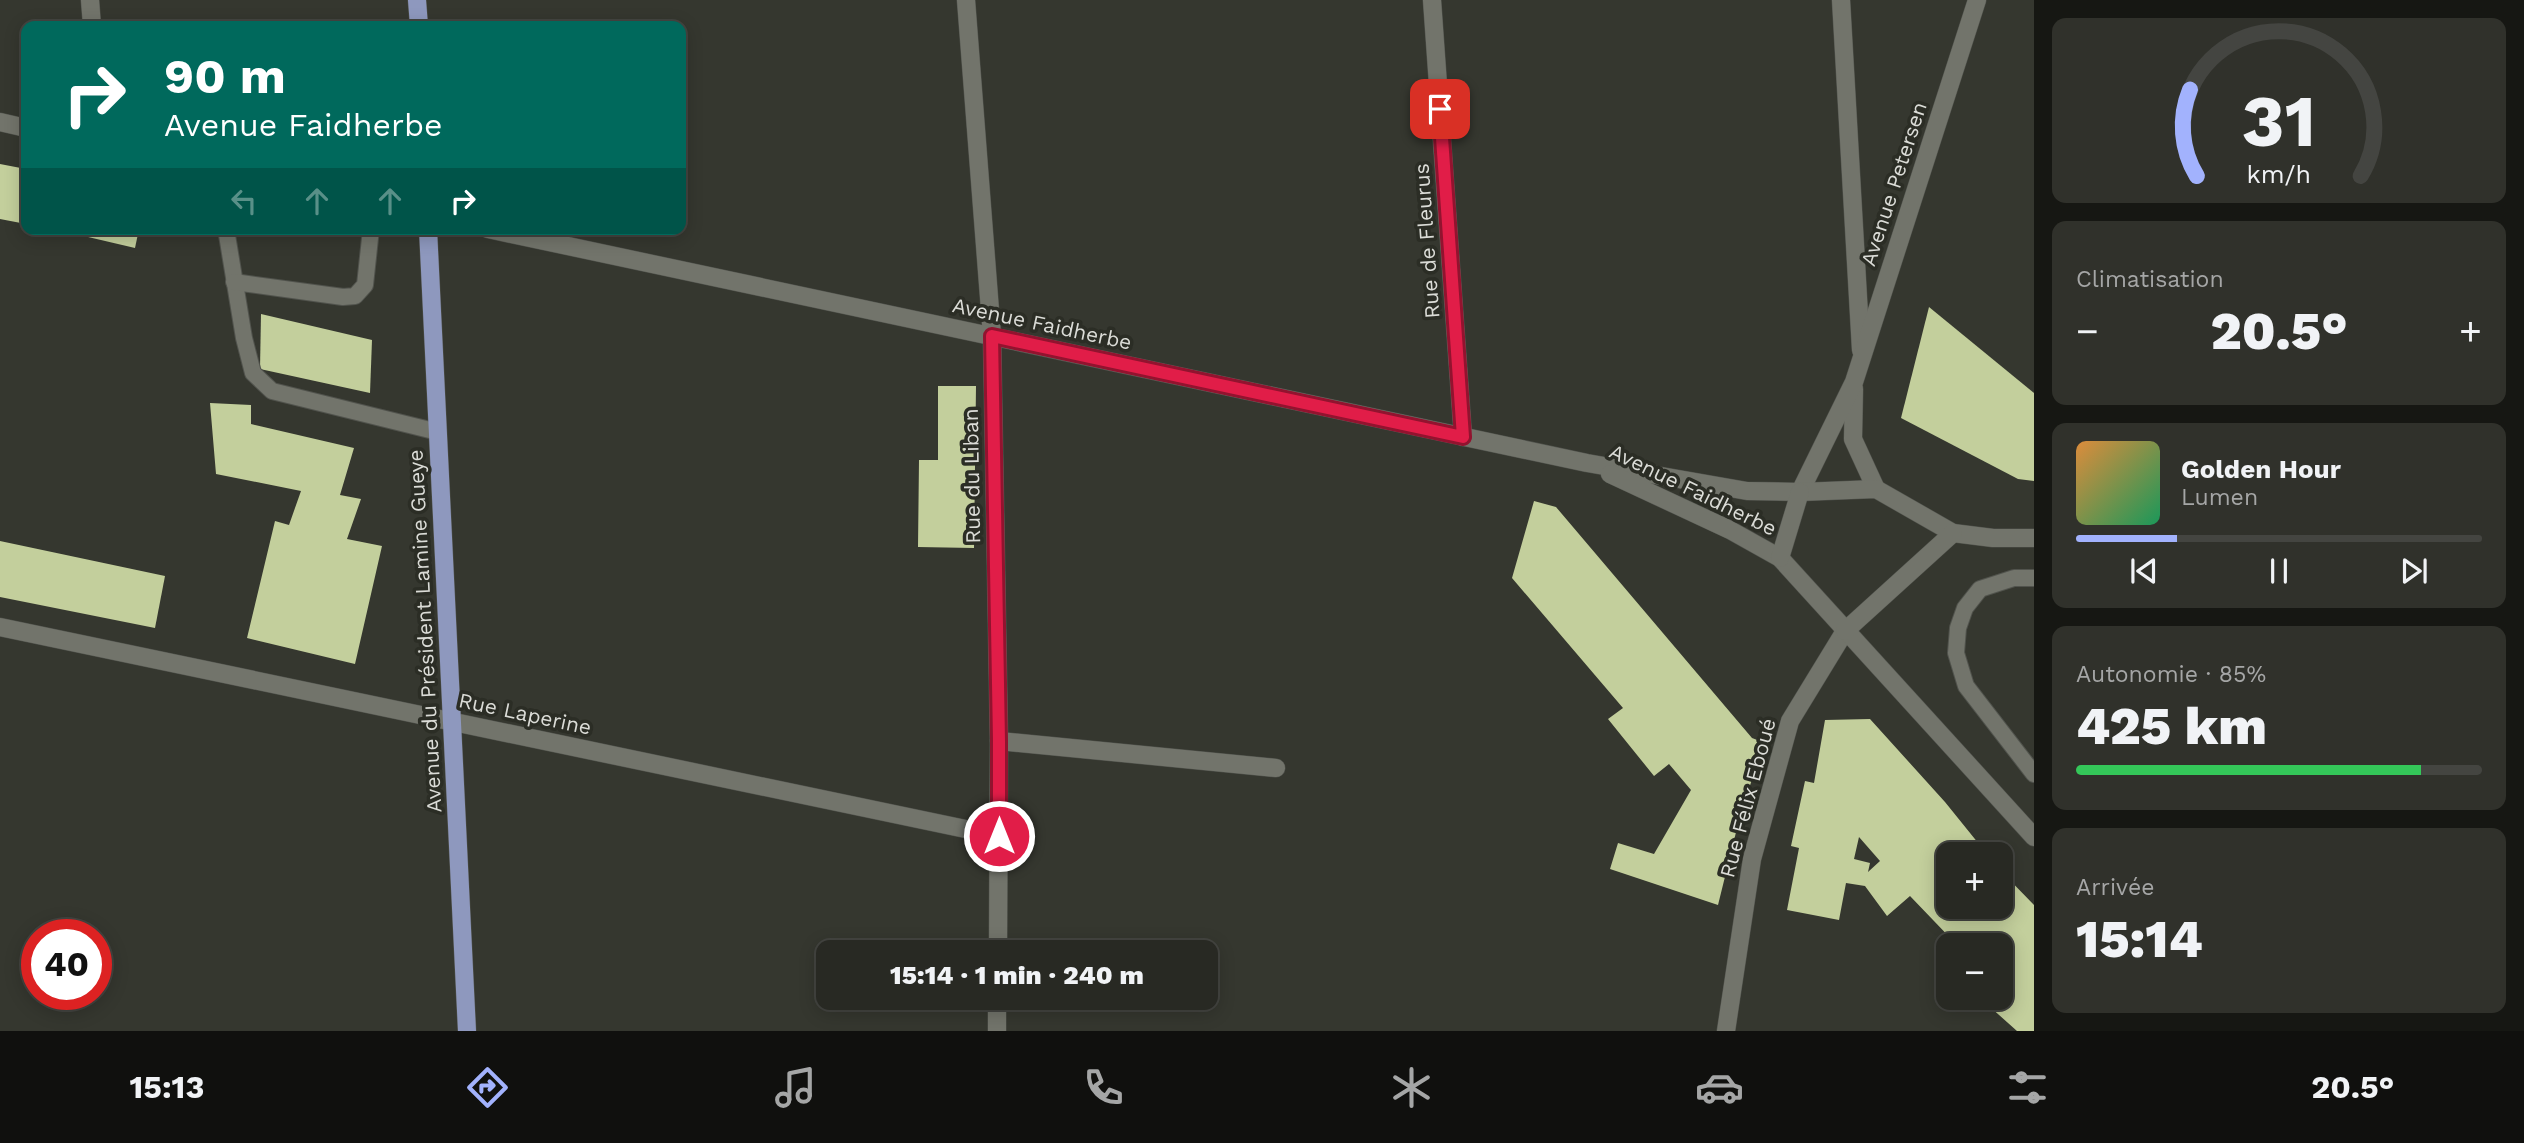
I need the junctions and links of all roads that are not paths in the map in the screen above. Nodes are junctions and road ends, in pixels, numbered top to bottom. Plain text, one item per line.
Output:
1 (90, 0) edge
2 (417, 0) edge
3 (966, 0) edge
4 (1432, 0) edge
5 (1841, 0) edge
6 (1977, 0) edge
7 (92, 21) edge
8 (419, 21) edge
9 (0, 122) edge
10 (21, 127) edge
11 (227, 235) edge
12 (369, 235) edge
13 (428, 235) edge
14 (516, 235) edge
15 (234, 282) junction
16 (992, 336) junction
17 (1862, 360) junction
18 (1854, 382) junction
19 (438, 432) junction
20 (1463, 437) junction
21 (1587, 463) junction
22 (1876, 489) junction
23 (1800, 492) junction
24 (1953, 533) junction
25 (2034, 538) edge
26 (1780, 558) junction
27 (2034, 578) edge
28 (0, 627) edge
29 (1845, 631) junction
30 (453, 722) junction
31 (999, 741) junction
32 (1276, 768) dead end
33 (2034, 774) edge
34 (999, 836) junction
35 (2034, 837) edge
36 (998, 940) edge
37 (997, 1010) edge
38 (467, 1031) edge
39 (997, 1031) edge
40 (1726, 1031) edge

1 - 7 street
2 - 8 main road
3 - 16 street, Rue du Liban
4 - 20 street, Rue de Fleurus
5 - 17 street
6 - 17 street, Avenue Petersen
9 - 10 street
11 - 15 lane
12 - 15 lane
13 - 19 main road, Avenue du Président Lamine Gueye
14 - 16 street, Avenue Faidherbe
15 - 19 lane
16 - 20 street, Avenue Faidherbe
16 - 31 street, Rue du Liban
17 - 18 street, Avenue Petersen
18 - 22 street, Avenue Petersen
18 - 23 street, Avenue Petersen
19 - 30 main road, Avenue du Président Lamine Gueye
20 - 21 street, Avenue Faidherbe
21 - 23 street, Avenue Faidherbe
21 - 26 street, Avenue Faidherbe
22 - 23 street, Avenue Faidherbe
22 - 24 street
23 - 26 street, Avenue Petersen
24 - 25 street
24 - 29 street, Rue Félix Eboué
26 - 29 street, Avenue Faidherbe
27 - 33 lane
28 - 30 street, Rue Laperine
29 - 35 street, Avenue Faidherbe
29 - 40 street, Rue Félix Eboué
30 - 34 street, Rue Laperine
30 - 38 main road, Avenue du Président Lamine Gueye
31 - 32 street
31 - 34 street, Rue du Liban
34 - 36 street, Rue du Liban
37 - 39 street

